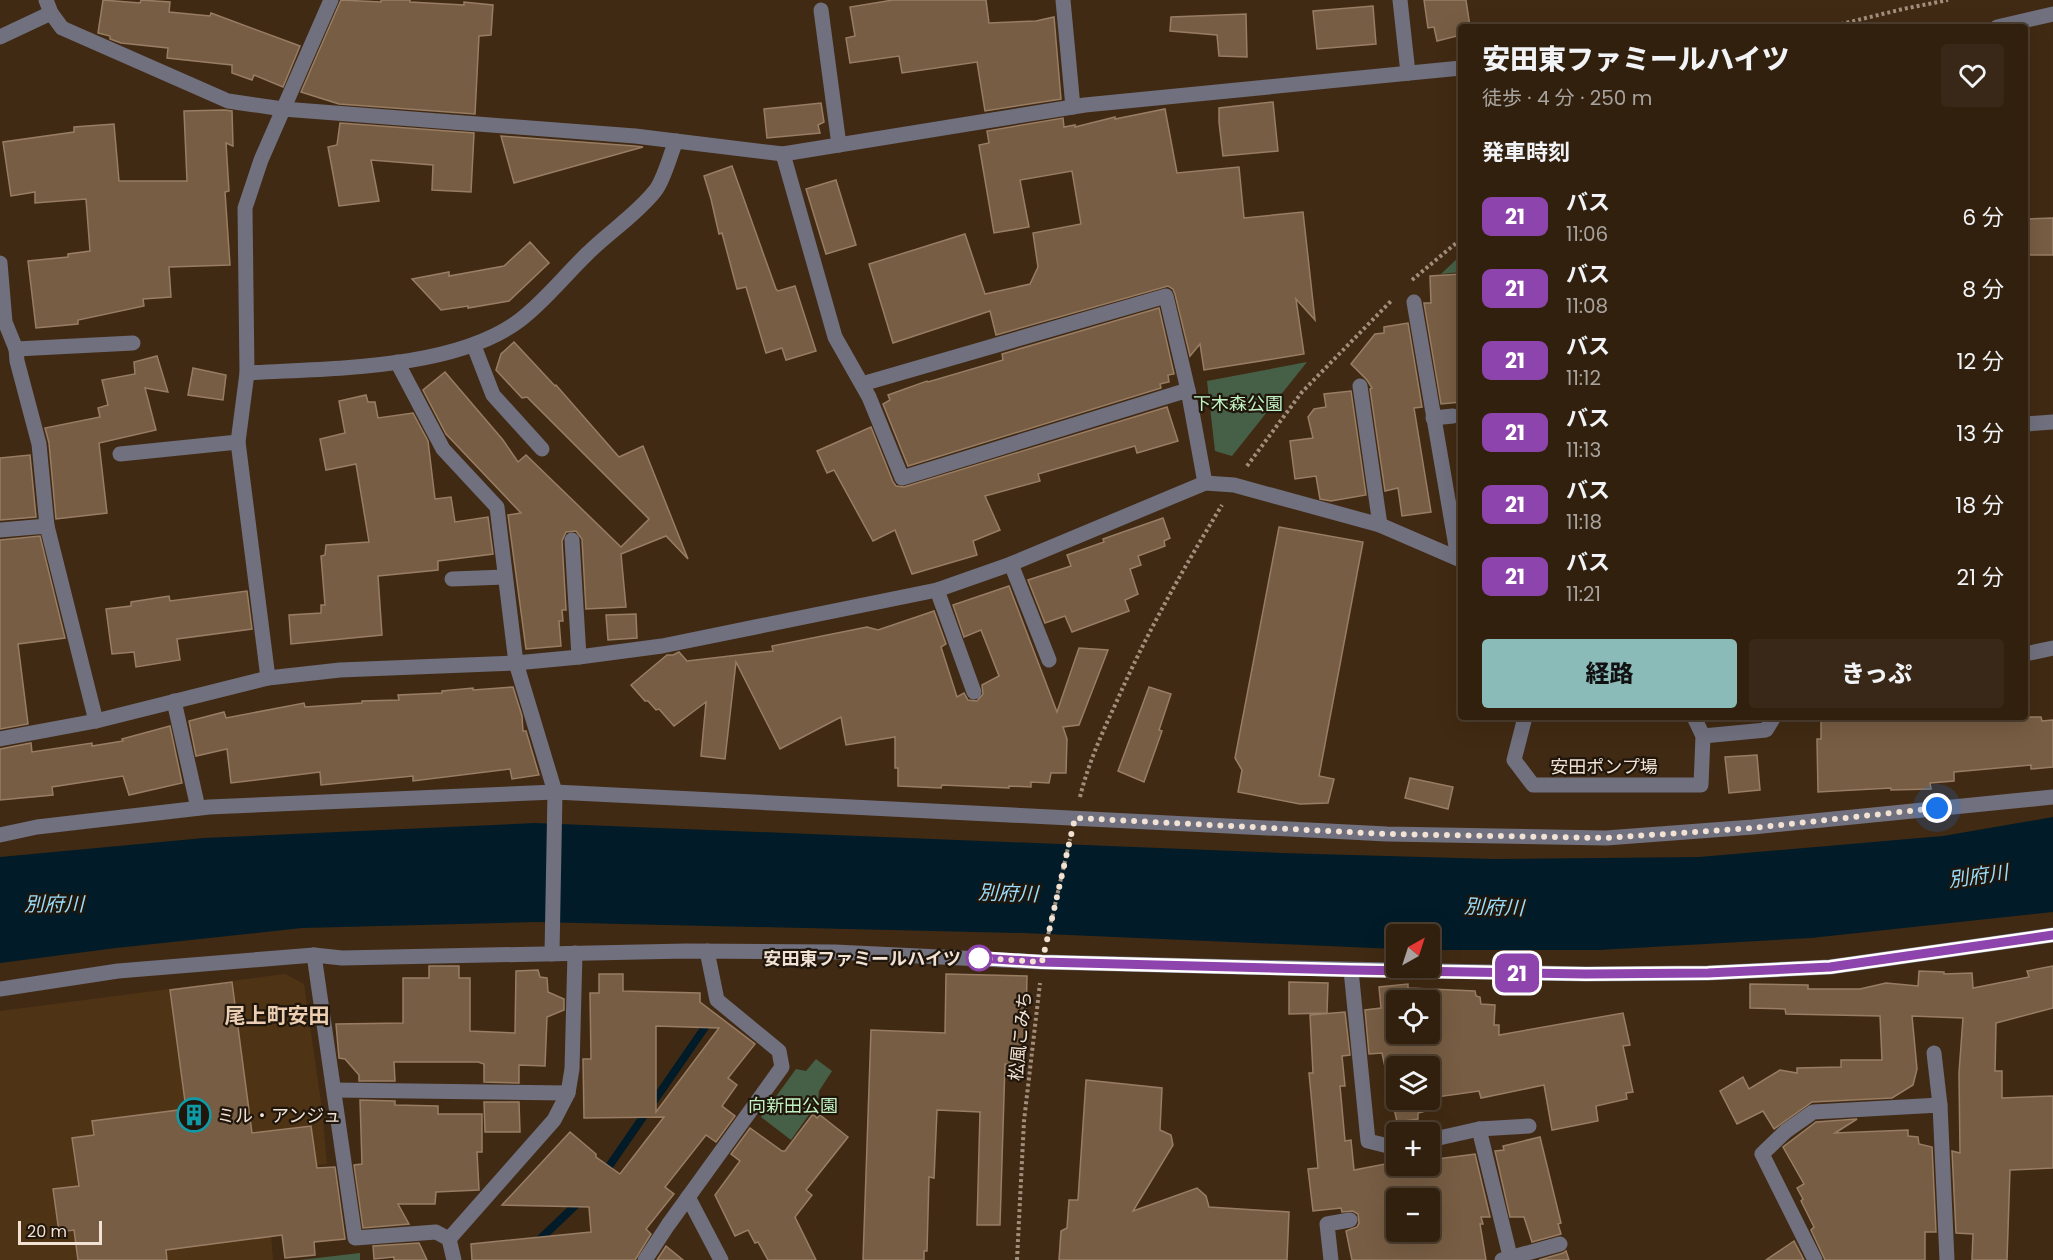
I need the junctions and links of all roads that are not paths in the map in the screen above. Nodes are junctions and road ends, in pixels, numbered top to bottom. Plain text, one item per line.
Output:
1 (331, 0) edge
2 (1063, 0) edge
3 (1400, 0) edge
4 (49, 7) edge
5 (821, 10) dead end
6 (2053, 14) edge
7 (2010, 24) edge
8 (0, 37) edge
9 (1458, 68) edge
10 (1408, 73) junction
11 (1073, 107) junction
12 (283, 109) junction
13 (676, 141) junction
14 (839, 145) junction
15 (783, 154) junction
16 (0, 263) edge
17 (1414, 302) dead end
18 (2, 323) edge
19 (134, 343) dead end
20 (474, 346) junction
21 (16, 349) junction
22 (397, 363) junction
23 (247, 373) junction
24 (862, 384) junction
25 (1360, 386) dead end
26 (1188, 390) junction
27 (1453, 416) dead end
28 (1433, 418) junction
29 (2053, 422) edge
30 (2028, 424) edge
31 (238, 442) junction
32 (542, 449) dead end
33 (120, 454) dead end
34 (1205, 483) junction
35 (1380, 525) junction
36 (47, 526) junction
37 (0, 531) edge
38 (572, 540) dead end
39 (1458, 554) edge
40 (1458, 559) edge
41 (1011, 564) junction
42 (505, 577) junction
43 (452, 579) dead end
44 (937, 590) junction
45 (2053, 648) edge
46 (2028, 653) edge
47 (579, 657) junction
48 (1049, 660) dead end
49 (516, 663) junction
50 (268, 678) junction
51 (974, 692) dead end
52 (174, 701) junction
53 (1524, 720) edge
54 (1695, 720) edge
55 (1772, 720) edge
56 (96, 721) junction
57 (1703, 736) junction
58 (0, 739) edge
59 (555, 792) junction
60 (2053, 796) edge
61 (198, 808) junction
62 (0, 835) edge
63 (2053, 935) edge
64 (707, 951) junction
65 (575, 953) junction
66 (552, 954) junction
67 (314, 956) junction
68 (1351, 970) junction
69 (0, 989) edge
70 (1934, 1053) dead end
71 (334, 1090) junction
72 (568, 1093) junction
73 (1940, 1105) junction
74 (1529, 1126) dead end
75 (1479, 1129) junction
76 (1440, 1138) edge
77 (1386, 1146) edge
78 (688, 1197) junction
79 (1350, 1220) dead end
80 (449, 1239) junction
81 (1560, 1244) dead end
82 (1505, 1258) edge
83 (454, 1260) edge
84 (645, 1260) edge
85 (721, 1260) edge
86 (1331, 1260) edge
87 (1815, 1260) edge
88 (1947, 1260) edge

1 - 12 street
2 - 11 street
3 - 10 street
4 - 8 street
4 - 12 street
5 - 14 street
6 - 7 street
9 - 10 street
10 - 11 street
11 - 14 street
12 - 13 street
12 - 23 street
13 - 15 street
13 - 20 street
14 - 15 street
15 - 24 street
16 - 18 street
17 - 28 street
18 - 21 street
19 - 21 street
20 - 22 street
20 - 32 street
21 - 36 street
22 - 23 street
22 - 42 street
23 - 31 street
24 - 26 street
24 - 26 street
25 - 35 street
26 - 34 street
27 - 28 street
28 - 39 street
29 - 30 street
31 - 33 street
31 - 50 street
34 - 35 street
34 - 41 street
35 - 40 street
36 - 37 street
36 - 56 street
38 - 47 street
41 - 44 street
41 - 48 street
42 - 43 street
42 - 49 street
44 - 47 street
44 - 51 street
45 - 46 street
47 - 49 street
49 - 50 street
49 - 59 street
50 - 52 street
52 - 56 street
52 - 61 street
53 - 57 street, 安田ポンプ場
54 - 57 street, 安田ポンプ場
55 - 57 street
56 - 58 street
59 - 60 street
59 - 61 street
59 - 66 street
61 - 62 street
63 - 68 street
64 - 65 street
64 - 68 street
64 - 78 street
65 - 66 street
65 - 72 street
66 - 67 street
67 - 69 street
67 - 71 street
68 - 77 street
70 - 73 street
71 - 72 street
71 - 80 street
72 - 80 street
73 - 87 street
73 - 88 street
74 - 75 street
75 - 76 street
75 - 82 street
78 - 84 street
78 - 85 street
79 - 86 street
80 - 83 street
81 - 82 street

